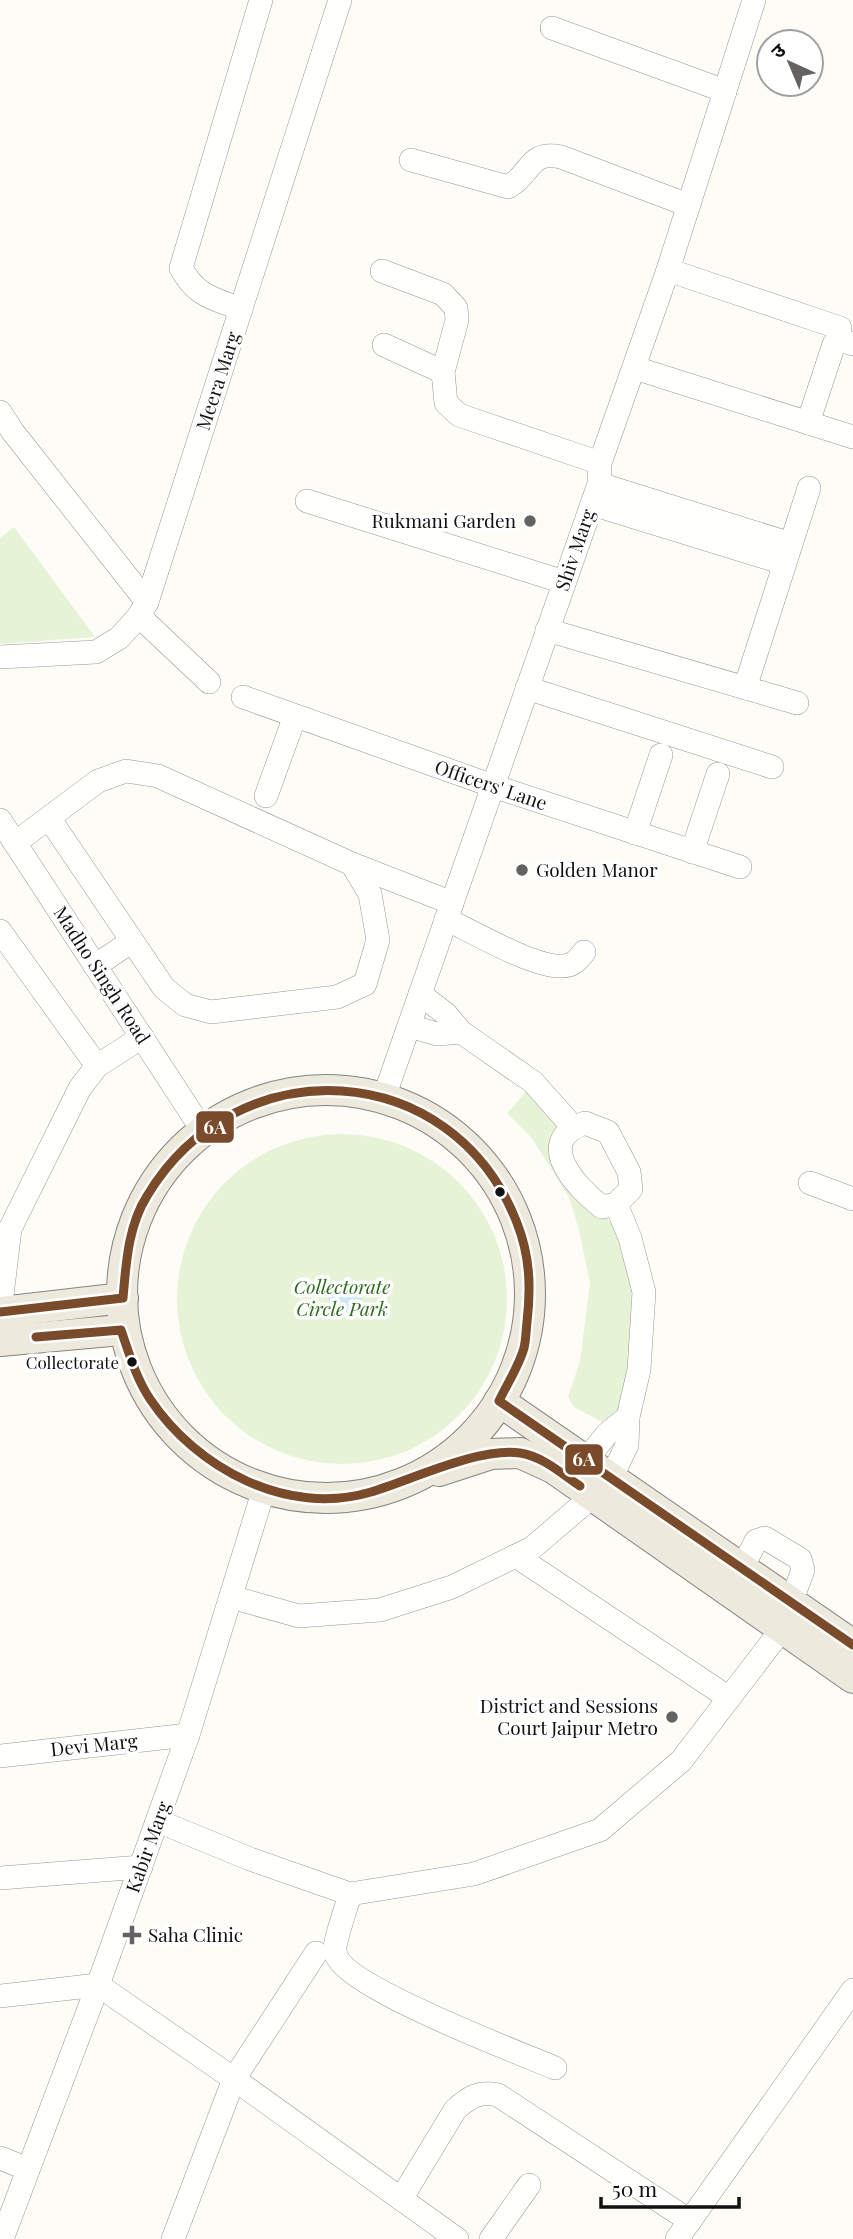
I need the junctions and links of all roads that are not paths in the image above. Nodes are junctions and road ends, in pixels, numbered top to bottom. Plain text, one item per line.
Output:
1 (261, 0) edge
2 (340, 0) edge
3 (754, 0) edge
4 (552, 28) dead end
5 (725, 90) junction
6 (411, 160) dead end
7 (688, 205) junction
8 (382, 271) dead end
9 (668, 271) junction
10 (241, 309) junction
11 (846, 336) edge
12 (384, 345) dead end
13 (635, 368) junction
14 (443, 372) junction
15 (0, 412) edge
16 (808, 423) junction
17 (853, 438) edge
18 (597, 484) junction
19 (809, 488) dead end
20 (307, 501) dead end
21 (787, 553) junction
22 (564, 582) junction
23 (143, 609) junction
24 (547, 630) junction
25 (0, 657) edge
26 (208, 682) dead end
27 (527, 688) junction
28 (745, 688) junction
29 (243, 697) dead end
30 (797, 703) dead end
31 (295, 716) junction
32 (660, 755) dead end
33 (772, 767) dead end
34 (718, 774) dead end
35 (493, 786) junction
36 (266, 796) dead end
37 (48, 818) junction
38 (0, 820) edge
39 (635, 833) junction
40 (15, 843) junction
41 (692, 852) junction
42 (352, 864) junction
43 (740, 867) dead end
44 (449, 911) junction
45 (0, 931) edge
46 (132, 941) junction
47 (584, 952) dead end
48 (95, 966) junction
49 (420, 994) junction
50 (409, 1026) junction
51 (461, 1032) junction
52 (142, 1037) junction
53 (97, 1066) junction
54 (384, 1097) junction
55 (573, 1127) junction
56 (204, 1131) junction
57 (810, 1183) dead end
58 (853, 1199) edge
59 (616, 1204) junction
60 (5, 1230) edge
61 (122, 1297) junction
62 (0, 1312) edge
63 (121, 1330) junction
64 (0, 1341) edge
65 (499, 1401) junction
66 (628, 1417) junction
67 (585, 1461) junction
68 (408, 1480) junction
69 (602, 1487) junction
70 (264, 1489) junction
71 (516, 1556) junction
72 (742, 1568) junction
73 (231, 1597) junction
74 (787, 1616) junction
75 (853, 1645) edge
76 (853, 1678) edge
77 (729, 1698) junction
78 (188, 1735) junction
79 (0, 1756) edge
80 (158, 1821) junction
81 (141, 1867) junction
82 (0, 1878) edge
83 (350, 1894) junction
84 (316, 1953) dead end
85 (99, 1985) junction
86 (853, 1990) edge
87 (0, 1996) edge
88 (555, 2068) dead end
89 (234, 2079) junction
90 (0, 2158) edge
91 (29, 2169) junction
92 (529, 2185) dead end
93 (401, 2199) junction
94 (684, 2230) edge
95 (447, 2237) edge
96 (2, 2239) edge
97 (173, 2239) edge
98 (491, 2239) edge

1 - 10 street
2 - 10 street, Meera Marg
3 - 5 street, Shiv Marg
4 - 5 street
5 - 7 street, Shiv Marg
6 - 7 street
7 - 9 street, Shiv Marg
8 - 14 street
9 - 11 street
9 - 13 street, Shiv Marg
10 - 23 street, Meera Marg
11 - 16 street
12 - 14 street
13 - 16 street
13 - 18 street, Shiv Marg
14 - 18 street
15 - 23 street
16 - 17 street
18 - 21 street
18 - 22 street, Shiv Marg
19 - 21 street
20 - 22 street
21 - 28 street
22 - 24 street, Shiv Marg
23 - 25 street, Meera Marg
23 - 26 street
24 - 27 street, Shiv Marg
24 - 28 street
27 - 33 street
27 - 35 street, Shiv Marg
28 - 30 street
29 - 31 street, Officers' Lane
31 - 35 street, Officers' Lane
31 - 36 street
32 - 39 street
34 - 41 street
35 - 39 street, Officers' Lane
35 - 44 street, Shiv Marg
37 - 40 street
37 - 42 street
37 - 46 street
38 - 40 street, Madho Singh Road
39 - 41 street, Officers' Lane
40 - 48 street, Madho Singh Road
41 - 43 street, Officers' Lane
42 - 44 street
42 - 46 street
44 - 47 street
44 - 49 street, Shiv Marg
45 - 53 street
46 - 48 street
48 - 52 street, Madho Singh Road
49 - 50 street, Shiv Marg
49 - 51 street
50 - 51 street
50 - 54 street, Shiv Marg
51 - 55 street
52 - 53 street
52 - 56 street, Madho Singh Road
53 - 60 street
54 - 56 main road
54 - 65 main road
55 - 59 street
55 - 59 street
56 - 61 main road
57 - 58 street
59 - 66 street
60 - 62 street
61 - 62 main road
61 - 63 main road
63 - 64 main road
63 - 70 main road
65 - 67 main road
65 - 68 main road
66 - 67 street
66 - 69 street
67 - 69 main road
68 - 69 main road
68 - 70 main road
69 - 71 street
69 - 72 main road
69 - 74 main road
70 - 73 street, Kabir Marg
71 - 73 street
71 - 77 street
72 - 74 main road
72 - 74 street
73 - 78 street, Kabir Marg
74 - 75 main road
74 - 76 main road
74 - 77 street
77 - 83 street
78 - 79 street, Devi Marg
78 - 80 street, Kabir Marg
80 - 81 street, Kabir Marg
80 - 83 street
81 - 82 street
81 - 85 street, Kabir Marg
83 - 88 street
84 - 89 street
85 - 87 street
85 - 89 street
85 - 91 street, Kabir Marg
86 - 94 street
89 - 93 street
89 - 97 street
90 - 91 street
91 - 96 street, Kabir Marg
92 - 98 street
93 - 94 street
93 - 95 street

